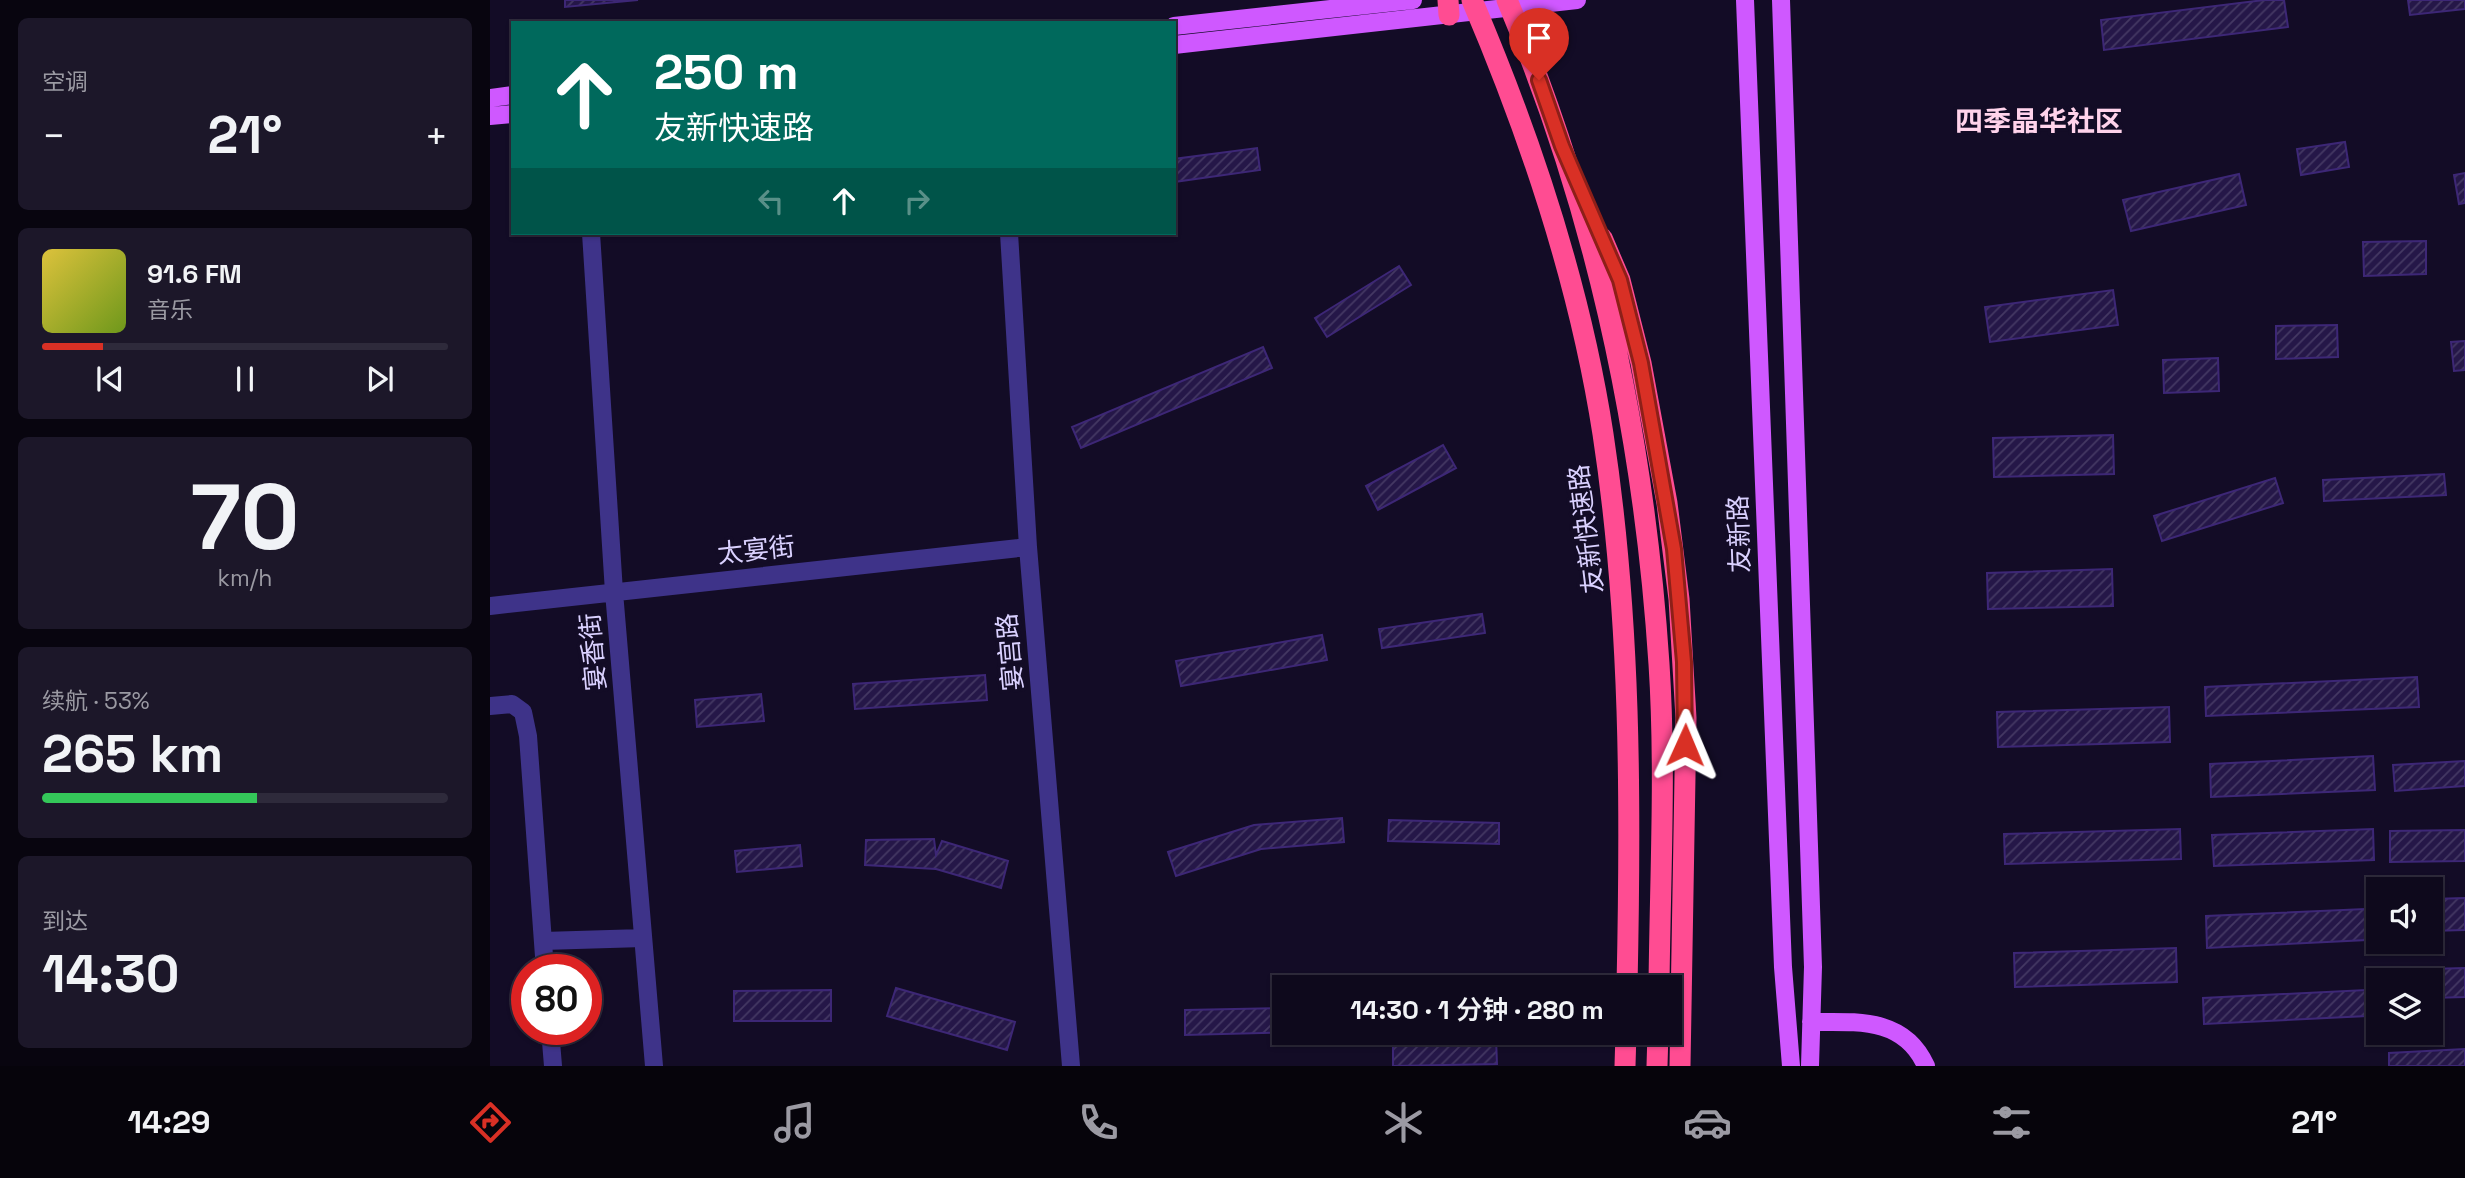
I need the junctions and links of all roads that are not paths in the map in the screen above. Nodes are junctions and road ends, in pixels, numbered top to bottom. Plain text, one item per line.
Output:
1 (1472, 0) edge
2 (1507, 0) edge
3 (1577, 0) edge
4 (1745, 0) edge
5 (1780, 0) edge
6 (1403, 5) edge
7 (1448, 7) edge
8 (1176, 26) edge
9 (1176, 45) edge
10 (511, 95) edge
11 (490, 98) edge
12 (511, 114) edge
13 (490, 116) edge
14 (1562, 146) junction
15 (591, 235) edge
16 (1009, 235) edge
17 (1028, 547) junction
18 (614, 592) junction
19 (490, 606) edge
20 (490, 706) edge
21 (643, 938) junction
22 (542, 941) junction
23 (543, 954) edge
24 (1627, 975) edge
25 (1659, 975) edge
26 (1811, 1023) junction
27 (551, 1045) edge
28 (1626, 1045) edge
29 (1658, 1045) edge
30 (553, 1066) edge
31 (654, 1066) edge
32 (1071, 1066) edge
33 (1625, 1066) edge
34 (1657, 1066) edge
35 (1680, 1066) edge
36 (1791, 1066) edge
37 (1810, 1066) edge
38 (1926, 1066) edge

1 - 24 highway, 友新快速路, bridge
2 - 14 highway, bridge
3 - 7 main road
4 - 36 main road, 友新路
5 - 26 main road
6 - 7 main road
6 - 8 main road
6 - 9 main road
10 - 11 main road
12 - 13 main road
14 - 25 highway, bridge
14 - 35 highway, bridge
15 - 18 street, 宴香街
16 - 17 street, 宴宫路
17 - 18 street, 太宴街
17 - 32 street, 宴宫路
18 - 19 street, 太宴街
18 - 21 street, 宴香街
20 - 22 street
21 - 22 street
21 - 31 street, 宴香街
22 - 23 street
26 - 37 main road
26 - 38 main road
27 - 30 street
28 - 33 highway
29 - 34 highway

